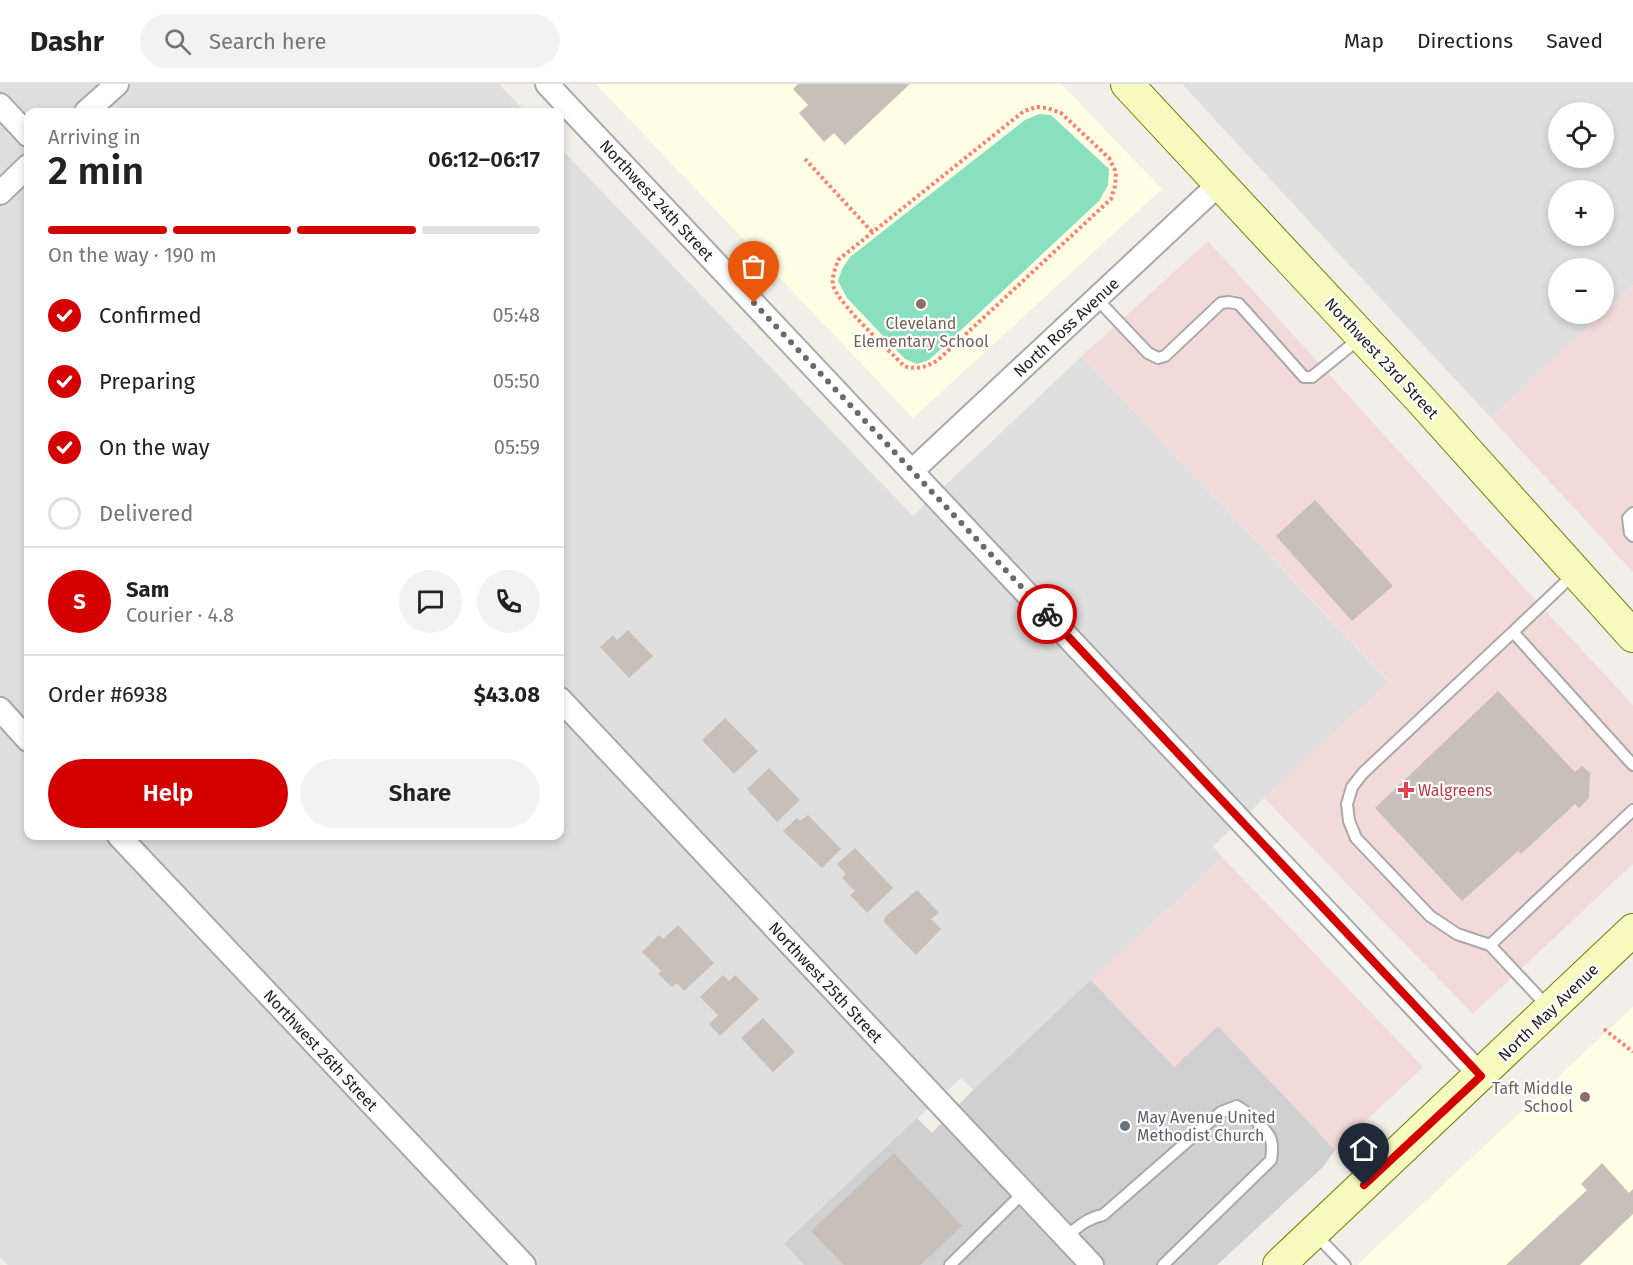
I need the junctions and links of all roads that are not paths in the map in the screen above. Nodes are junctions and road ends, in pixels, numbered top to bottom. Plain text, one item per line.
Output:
1 (117, 84) edge
2 (548, 84) edge
3 (1127, 84) edge
4 (0, 105) edge
5 (90, 108) edge
6 (24, 131) edge
7 (24, 170) edge
8 (1220, 183) junction
9 (0, 193) edge
10 (1096, 298) junction
11 (1362, 336) junction
12 (912, 471) junction
13 (1633, 513) edge
14 (1633, 536) edge
15 (1575, 573) junction
16 (1513, 632) junction
17 (1633, 636) edge
18 (564, 703) edge
19 (0, 710) edge
20 (24, 736) edge
21 (1633, 765) edge
22 (1633, 810) edge
23 (123, 840) edge
24 (1633, 930) edge
25 (1490, 945) junction
26 (1550, 1010) junction
27 (1481, 1076) junction
28 (1024, 1192) junction
29 (1314, 1233) junction
30 (1066, 1237) junction
31 (524, 1265) edge
32 (950, 1265) edge
33 (1092, 1265) edge
34 (1163, 1265) edge
35 (1280, 1265) edge
36 (1345, 1265) edge

1 - 5 street
2 - 12 street, Northwest 24th Street
3 - 8 main road, Northwest 23rd Street
4 - 6 street
7 - 9 street
8 - 10 street, North Ross Avenue
8 - 11 main road, Northwest 23rd Street
10 - 11 lane
10 - 12 street, North Ross Avenue
11 - 15 main road, Northwest 23rd Street
12 - 27 street, Northwest 24th Street
13 - 14 lane
15 - 16 lane
15 - 17 main road, Northwest 23rd Street
16 - 21 lane
16 - 25 lane
18 - 28 street, Northwest 25th Street
19 - 20 street
22 - 25 lane
23 - 31 street, Northwest 26th Street
24 - 26 main road, North May Avenue
25 - 26 lane
26 - 27 main road, North May Avenue
27 - 29 main road, North May Avenue
28 - 30 street, Northwest 25th Street
28 - 32 lane
29 - 35 main road, North May Avenue
29 - 36 lane
30 - 33 street, Northwest 25th Street
30 - 34 lane

